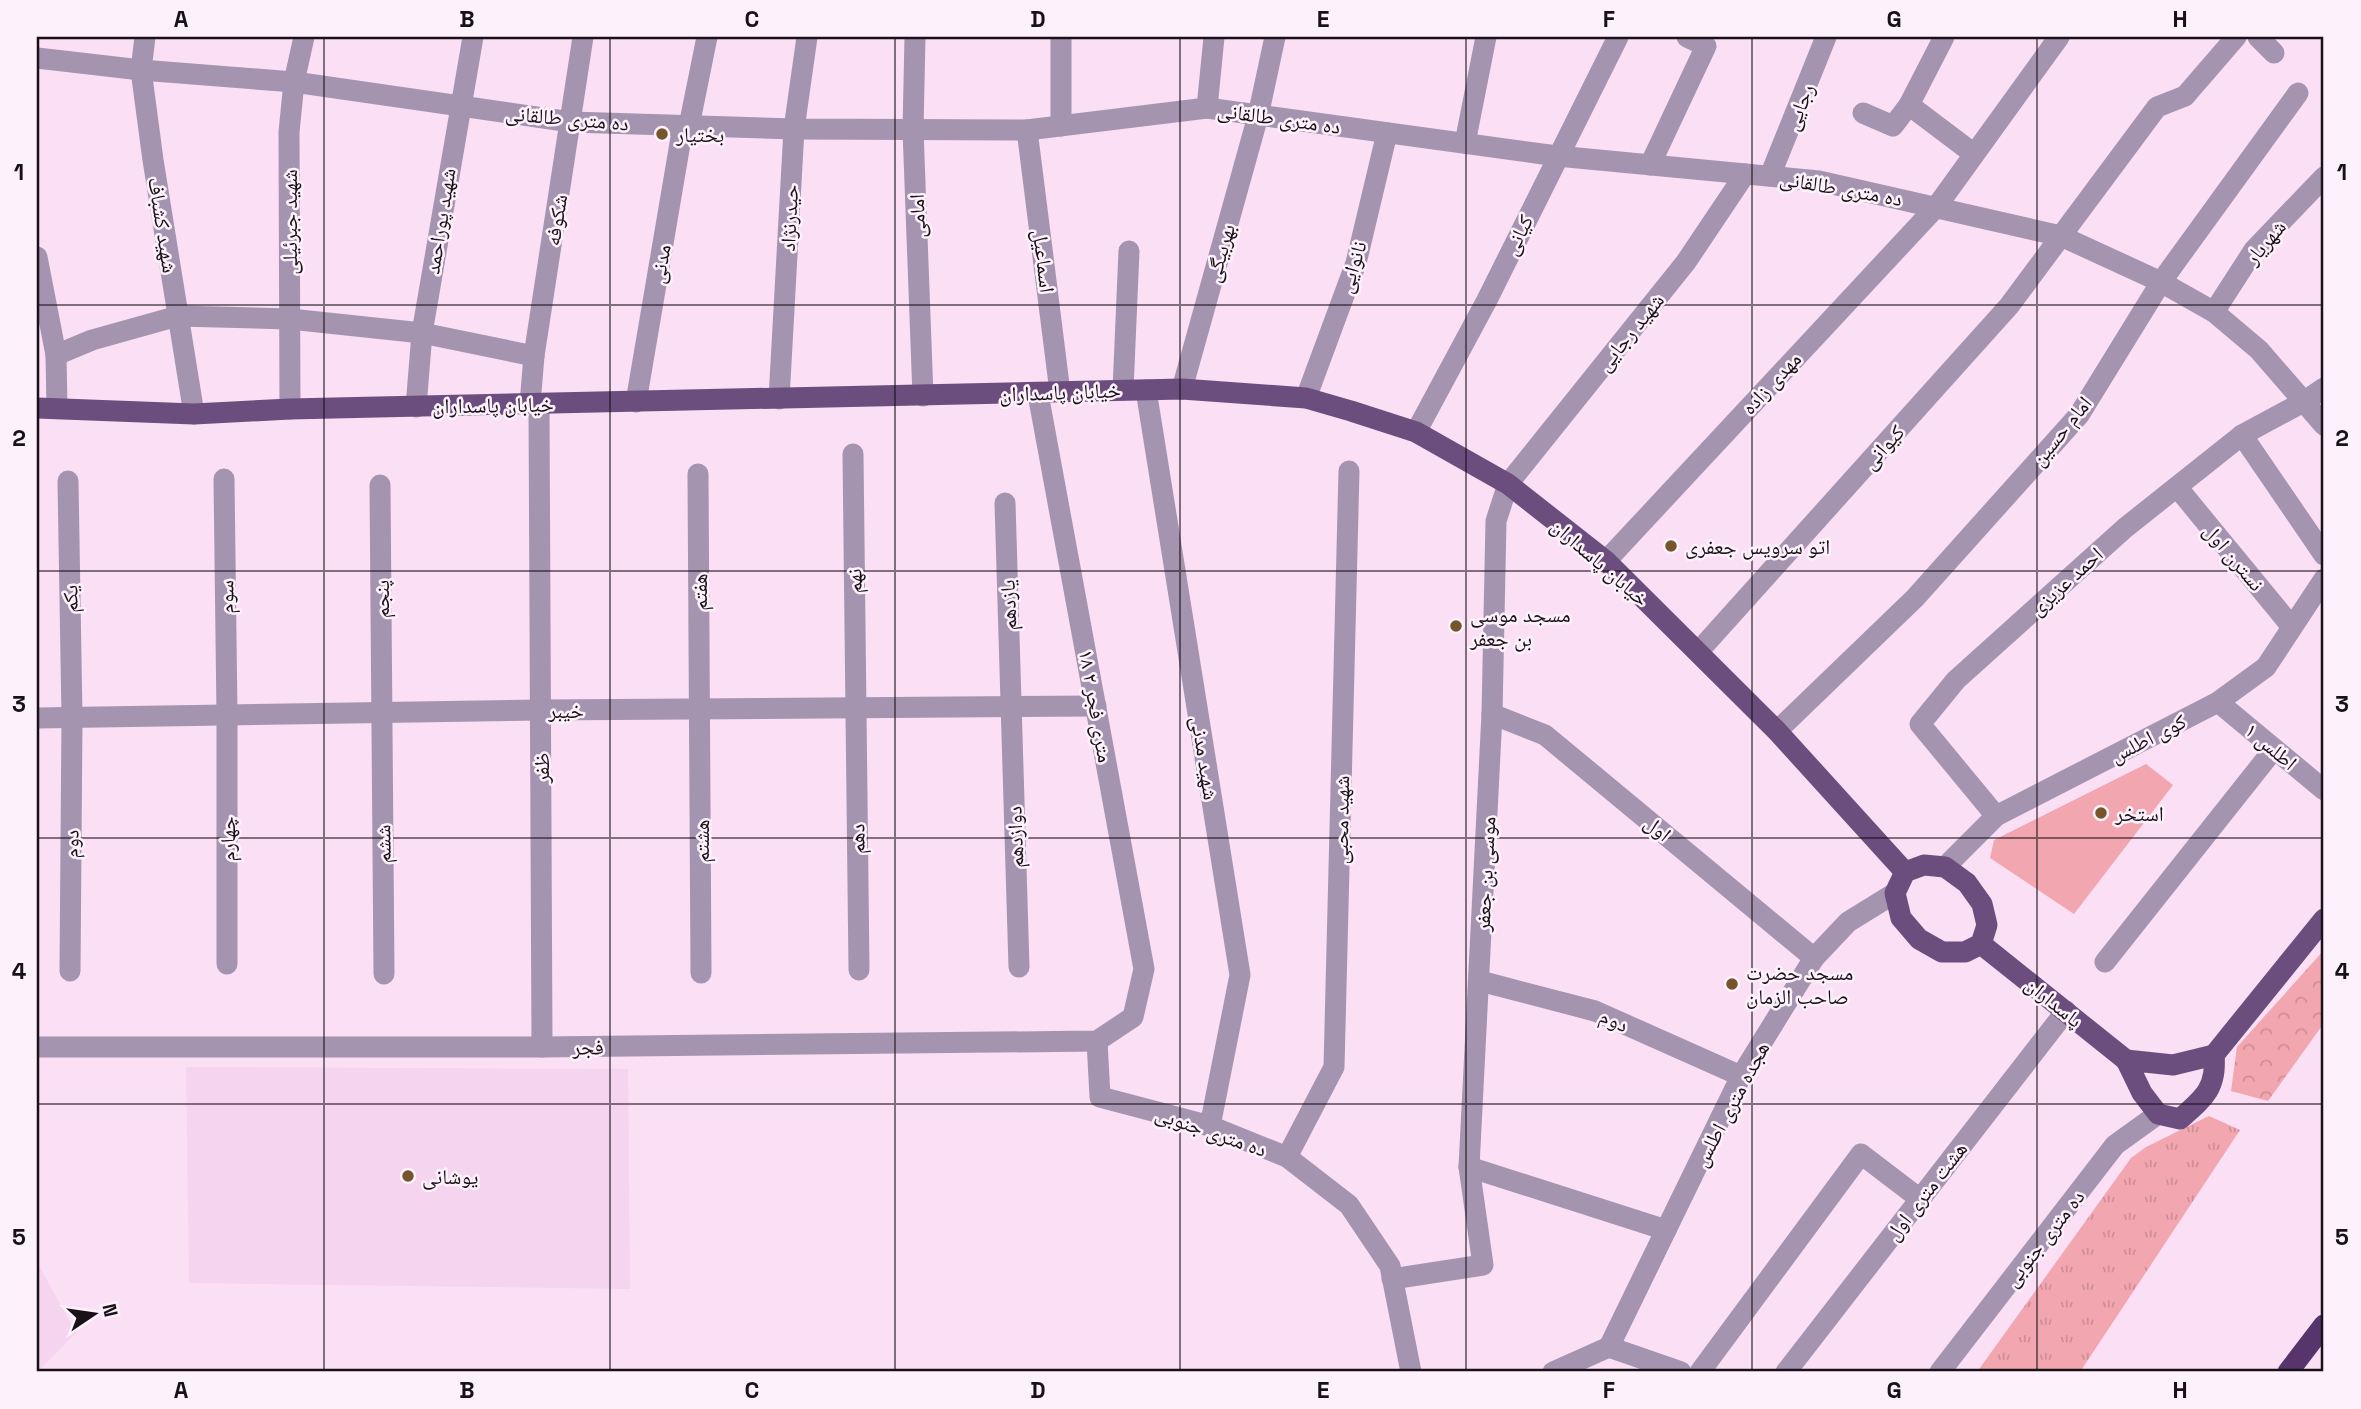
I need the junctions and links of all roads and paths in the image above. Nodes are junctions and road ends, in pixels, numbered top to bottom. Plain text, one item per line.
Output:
1 (145, 37) edge
2 (304, 37) edge
3 (473, 37) edge
4 (583, 37) edge
5 (707, 37) edge
6 (807, 37) edge
7 (915, 37) edge
8 (1061, 37) edge
9 (1214, 37) edge
10 (1275, 37) edge
11 (1486, 37) edge
12 (1618, 37) edge
13 (1687, 37) edge
14 (1826, 37) edge
15 (1944, 37) edge
16 (2059, 37) edge
17 (2236, 37) edge
18 (2258, 37) edge
19 (2274, 52) dead end
20 (37, 58) edge
21 (141, 70) junction
22 (294, 82) junction
23 (2298, 93) dead end
24 (1909, 105) junction
25 (460, 106) junction
26 (1207, 107) junction
27 (1863, 113) dead end
28 (1258, 116) junction
29 (571, 122) junction
30 (686, 126) junction
31 (1061, 126) junction
32 (794, 129) junction
33 (913, 130) junction
34 (1027, 130) junction
35 (1387, 133) junction
36 (1465, 143) junction
37 (1974, 154) junction
38 (1557, 156) junction
39 (1650, 165) junction
40 (1745, 174) junction
41 (1770, 176) junction
42 (2324, 177) edge
43 (1937, 206) junction
44 (2061, 236) junction
45 (1129, 251) dead end
46 (37, 257) edge
47 (2161, 282) junction
48 (2214, 312) junction
49 (178, 316) junction
50 (290, 319) junction
51 (422, 333) junction
52 (56, 355) junction
53 (534, 356) junction
54 (2324, 388) edge
55 (1182, 389) junction
56 (1123, 390) junction
57 (1146, 390) junction
58 (1060, 392) junction
59 (1038, 394) junction
60 (923, 396) junction
61 (1306, 398) junction
62 (779, 399) junction
63 (2305, 401) junction
64 (636, 402) junction
65 (534, 404) junction
66 (416, 407) junction
67 (47, 408) edge
68 (290, 410) junction
69 (194, 414) junction
70 (2324, 425) edge
71 (1416, 432) junction
72 (2242, 435) junction
73 (853, 454) dead end
74 (1349, 471) dead end
75 (698, 474) dead end
76 (224, 479) dead end
77 (68, 481) dead end
78 (1508, 484) junction
79 (380, 485) dead end
80 (2177, 487) junction
81 (1005, 503) dead end
82 (2324, 555) edge
83 (1606, 561) junction
84 (2324, 579) edge
85 (2292, 628) junction
86 (1698, 652) junction
87 (2218, 702) junction
88 (1096, 706) junction
89 (1011, 707) junction
90 (856, 708) junction
91 (701, 709) junction
92 (540, 710) junction
93 (382, 713) junction
94 (1492, 714) junction
95 (227, 715) junction
96 (37, 718) edge
97 (72, 718) junction
98 (1777, 731) junction
99 (2274, 749) junction
100 (2324, 790) edge
101 (1996, 816) junction
102 (1945, 867) junction
103 (1905, 872) junction
104 (1895, 893) junction
105 (2324, 919) edge
106 (1981, 944) junction
107 (1814, 958) junction
108 (2105, 962) dead end
109 (227, 964) dead end
110 (1019, 967) dead end
111 (859, 970) dead end
112 (69, 971) dead end
113 (701, 973) dead end
114 (384, 974) dead end
115 (1480, 981) junction
116 (2066, 1011) junction
117 (1097, 1041) junction
118 (37, 1047) edge
119 (542, 1047) junction
120 (2214, 1055) junction
121 (2126, 1060) junction
122 (1741, 1076) junction
123 (2158, 1114) junction
124 (1210, 1126) junction
125 (1287, 1157) junction
126 (1469, 1167) junction
127 (1920, 1199) junction
128 (1666, 1230) junction
129 (1392, 1279) junction
130 (2324, 1325) edge
131 (1609, 1347) junction
132 (1411, 1372) edge
133 (1553, 1372) edge
134 (1681, 1372) edge
135 (1700, 1372) edge
136 (1786, 1372) edge
137 (1940, 1372) edge
138 (2288, 1372) edge

1 - 21 street, شهید کشباف
2 - 22 street, شهید جبرئیلی
3 - 25 street, شهید پوراحمد
4 - 29 street, شکوفه
5 - 30 street, مدنی
6 - 32 street, حیدرنژاد
7 - 33 street, امامی
8 - 31 street
9 - 26 street
10 - 28 street, بهربیگی
11 - 36 street
12 - 38 street, کیانی
13 - 39 street
14 - 41 street, رجایی
15 - 24 street
16 - 37 street, مهدی زاده
17 - 44 street, کیوانی
18 - 19 street
20 - 21 street, ده متری طالقانی
21 - 22 street, ده متری طالقانی
21 - 49 street, شهید کشباف
22 - 25 street, ده متری طالقانی
22 - 50 street, شهید جبرئیلی
23 - 47 street, امام حسین
24 - 27 street
24 - 37 street
25 - 29 street, ده متری طالقانی
25 - 51 street, شهید پوراحمد
26 - 28 street, ده متری طالقانی
26 - 31 street, ده متری طالقانی
28 - 35 street, ده متری طالقانی
28 - 55 street, بهربیگی
29 - 30 street, ده متری طالقانی
29 - 53 street, شکوفه
30 - 32 street, ده متری طالقانی
30 - 64 street, مدنی
31 - 34 street, ده متری طالقانی
32 - 33 street, ده متری طالقانی
32 - 62 street, حیدرنژاد
33 - 34 street, ده متری طالقانی
33 - 60 street, امامی
34 - 58 street, اسماعیل
35 - 36 street, ده متری طالقانی
35 - 61 street, نانوایی
36 - 38 street, ده متری طالقانی
37 - 43 street, مهدی زاده
38 - 39 street, ده متری طالقانی
38 - 71 street, کیانی
39 - 40 street, ده متری طالقانی
40 - 41 street, ده متری طالقانی
40 - 78 street, شهید رجایی
41 - 43 street, ده متری طالقانی
42 - 48 street, شهریار
43 - 44 street, ده متری طالقانی
43 - 83 street, مهدی زاده
44 - 47 street, ده متری طالقانی
44 - 86 street, کیوانی
45 - 56 street
46 - 52 street
47 - 48 street, ده متری طالقانی
47 - 98 street, امام حسین
48 - 63 street, ده متری طالقانی
49 - 50 street
49 - 52 street
49 - 69 street, شهید کشباف
50 - 51 street
50 - 68 street, شهید جبرئیلی
51 - 53 street
51 - 66 street, شهید پوراحمد
52 - 67 street
53 - 65 street, شکوفه
54 - 63 street, احمد عزیزی
55 - 57 main road, خیابان پاسداران
55 - 61 main road, خیابان پاسداران
56 - 57 main road, خیابان پاسداران
56 - 58 main road, خیابان پاسداران
57 - 124 street, شهید مدنی
58 - 59 main road, خیابان پاسداران
59 - 60 main road, خیابان پاسداران
59 - 88 street, ۱۸ متری فجر ۲
60 - 62 main road, خیابان پاسداران
61 - 71 main road, خیابان پاسداران
62 - 64 main road, خیابان پاسداران
63 - 70 street, ده متری طالقانی
63 - 72 street, احمد عزیزی
64 - 65 main road, خیابان پاسداران
65 - 66 main road, خیابان پاسداران
65 - 92 street, ظفر
66 - 68 main road, خیابان پاسداران
67 - 69 main road, خیابان پاسداران
68 - 69 main road, خیابان پاسداران
71 - 78 main road, خیابان پاسداران
72 - 80 street, احمد عزیزی
72 - 82 street
73 - 90 street, نهم
74 - 125 street, شهید محبی
75 - 91 street, هفتم
76 - 95 street, سوم
77 - 97 street, یکم
78 - 83 main road, خیابان پاسداران
78 - 94 street, موسی بن جعفر
79 - 93 street, پنجم
80 - 85 street, نسترن اول
80 - 101 street, احمد عزیزی
81 - 89 street, یازدهم
83 - 86 main road, خیابان پاسداران
84 - 85 street, کوی اطلس
85 - 87 street, کوی اطلس
86 - 98 main road, خیابان پاسداران
87 - 99 street, اطلس ۱
87 - 101 street, کوی اطلس
88 - 89 street, خیبر
88 - 117 street, ۱۸ متری فجر ۲
89 - 90 street, خیبر
89 - 110 street, دوازدهم
90 - 91 street, خیبر
90 - 111 street, دهم
91 - 92 street, خیبر
91 - 113 street, هشتم
92 - 93 street, خیبر
92 - 119 street, ظفر
93 - 95 street, خیبر
93 - 114 street, ششم
94 - 107 street, اول
94 - 115 street, موسی بن جعفر
95 - 97 street, خیبر
95 - 109 street, چهارم
96 - 97 street, خیبر
97 - 112 street, دوم
98 - 103 main road, خیابان پاسداران
99 - 100 street, اطلس ۱
99 - 108 street
101 - 102 street, کوی اطلس
102 - 103 main road
102 - 106 main road
103 - 104 main road
104 - 106 main road
104 - 107 street, هجده متری اطلس
105 - 120 main road
106 - 116 main road, پاسداران
107 - 122 street, هجده متری اطلس
115 - 122 street, دوم
115 - 126 street, موسی بن جعفر
116 - 121 main road, پاسداران
116 - 127 street, هشت متری اول
117 - 119 street, فجر
117 - 124 street, ده متری جنوبی
118 - 119 street, فجر
120 - 121 main road
120 - 123 main road
121 - 123 main road, پاسداران
122 - 128 street, هجده متری اطلس
123 - 137 street, ده متری جنوبی
124 - 125 street, ده متری جنوبی
125 - 129 street, ده متری جنوبی
126 - 128 street
126 - 129 street, موسی بن جعفر
127 - 135 street
127 - 136 street, هشت متری اول
128 - 131 street, هجده متری اطلس
129 - 132 street, ده متری جنوبی
130 - 138 highway
131 - 133 street
131 - 134 street

